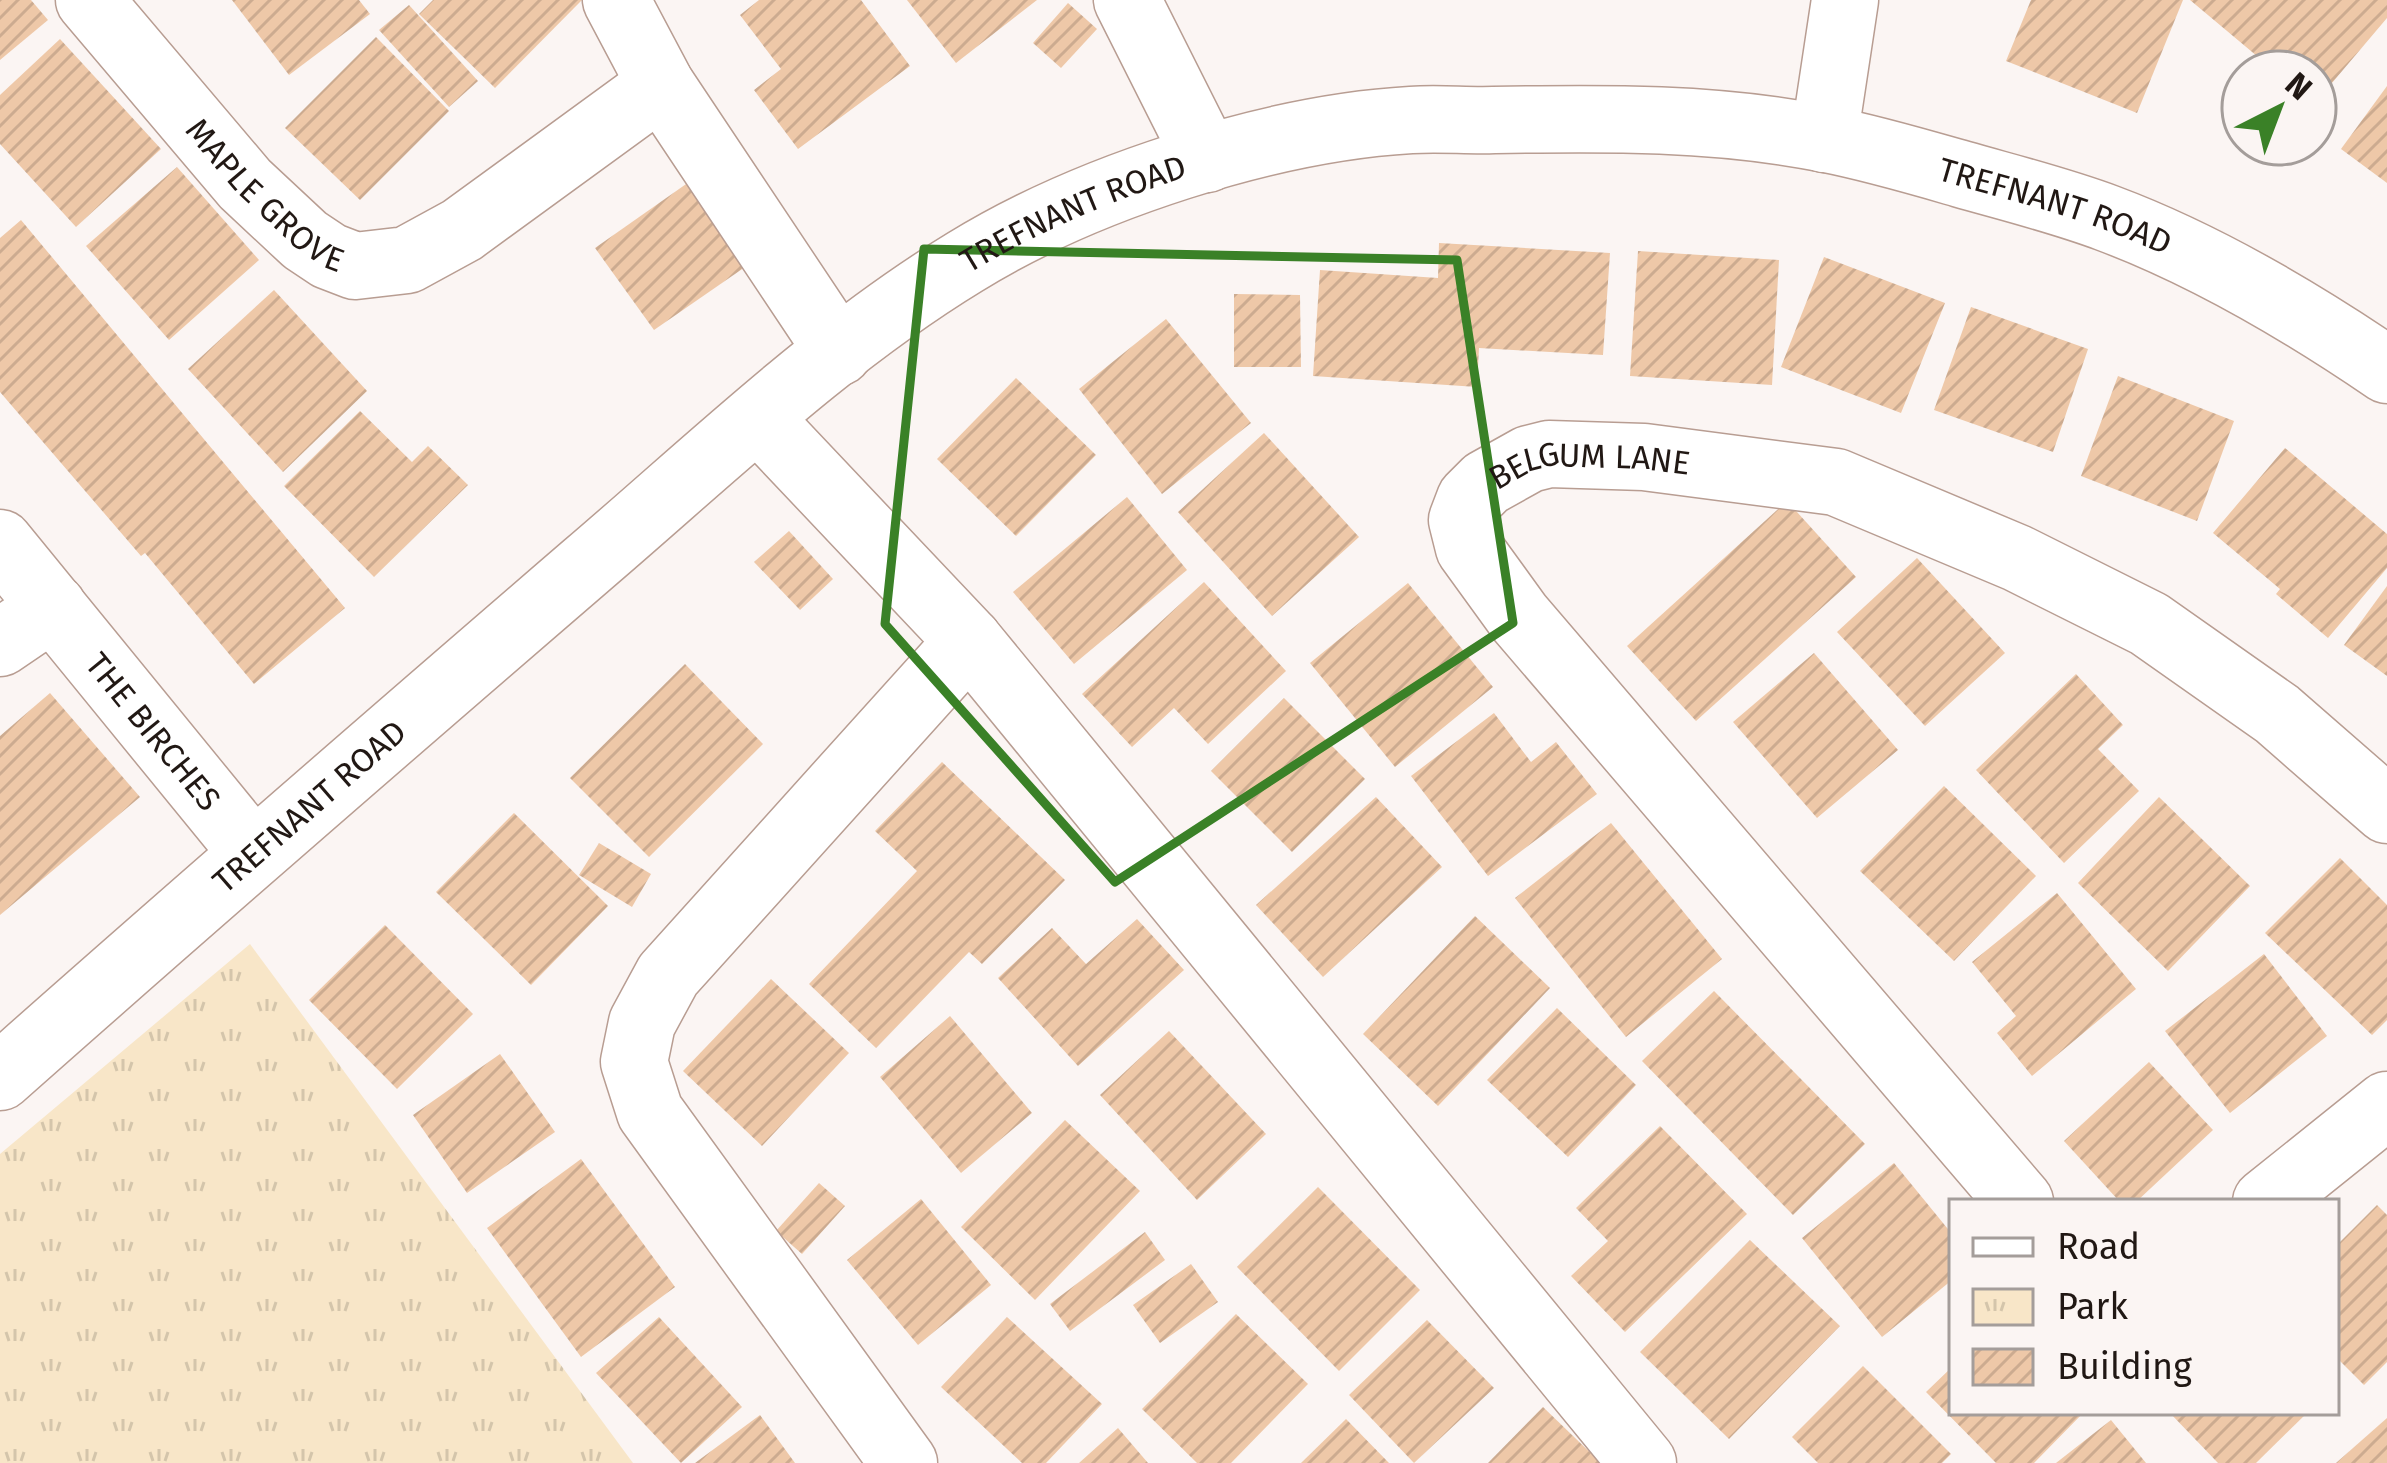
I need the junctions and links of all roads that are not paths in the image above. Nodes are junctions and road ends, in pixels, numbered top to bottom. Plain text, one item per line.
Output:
1 (89, 0) edge
2 (616, 0) edge
3 (1127, 0) edge
4 (1845, 0) edge
5 (661, 85) junction
6 (1824, 139) junction
7 (1208, 159) junction
8 (839, 352) junction
9 (2387, 370) edge
10 (758, 418) junction
11 (0, 543) edge
12 (53, 607) junction
13 (969, 641) junction
14 (0, 643) edge
15 (2387, 809) edge
16 (253, 853) junction
17 (0, 1077) edge
18 (2387, 1105) edge
19 (2017, 1199) edge
20 (2270, 1199) edge
21 (904, 1463) edge
22 (1643, 1463) edge

1 - 5 street, MAPLE GROVE
2 - 5 street
3 - 7 street
4 - 6 street
5 - 8 street
6 - 7 street, TREFNANT ROAD
6 - 9 street, TREFNANT ROAD
7 - 8 street, TREFNANT ROAD
8 - 10 street, TREFNANT ROAD
10 - 13 street
10 - 16 street, TREFNANT ROAD
11 - 12 street, THE BIRCHES
12 - 14 street
12 - 16 street, THE BIRCHES
13 - 21 street
13 - 22 street
15 - 19 street, BELGUM LANE
16 - 17 street, TREFNANT ROAD
18 - 20 street

